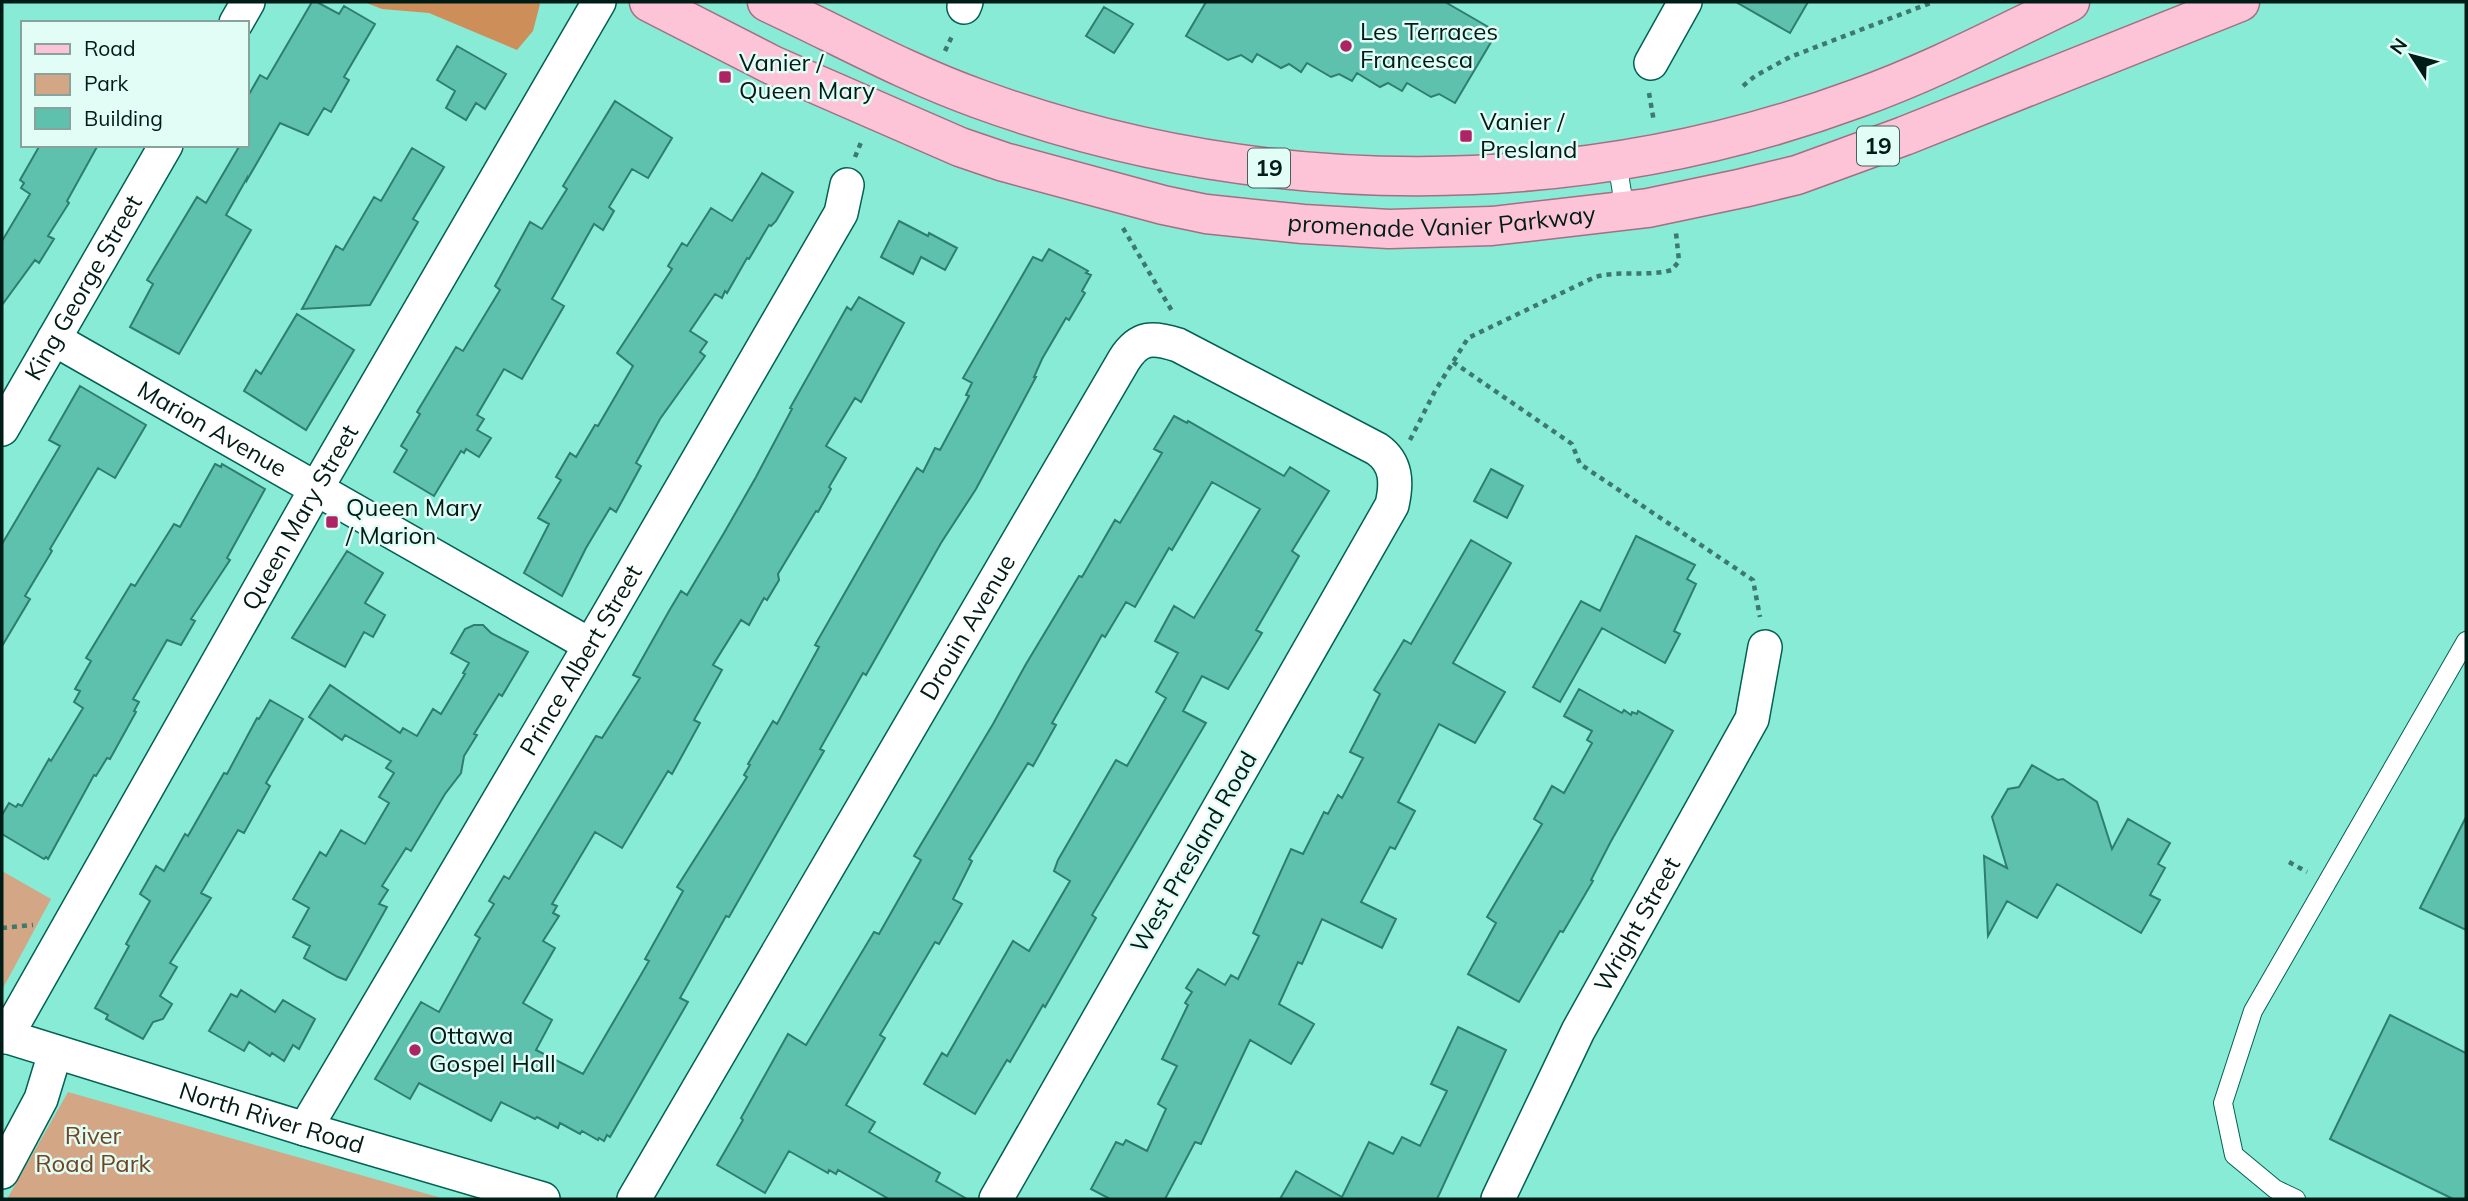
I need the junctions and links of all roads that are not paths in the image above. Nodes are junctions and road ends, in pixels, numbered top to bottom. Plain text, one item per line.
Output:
1 (248, 2) edge
2 (599, 2) edge
3 (649, 2) edge
4 (767, 2) edge
5 (1685, 2) edge
6 (2070, 2) edge
7 (2240, 2) edge
8 (237, 21) edge
9 (1651, 63) dead end
10 (165, 147) edge
11 (1617, 162) junction
12 (848, 185) road end
13 (1625, 211) junction
14 (54, 339) junction
15 (2, 429) edge
16 (316, 489) junction
17 (1392, 505) joint
18 (2466, 641) edge
19 (590, 645) junction
20 (1765, 647) road end
21 (4, 1036) edge
22 (55, 1052) junction
23 (305, 1129) junction
24 (2, 1172) edge
25 (543, 1199) edge
26 (634, 1199) edge
27 (996, 1199) edge
28 (1498, 1199) edge
29 (2296, 1199) edge

1 - 8 street
2 - 16 street, Queen Mary Street
3 - 13 main road, promenade Vanier Parkway / 19
4 - 11 main road, promenade Vanier Parkway / 19
5 - 9 street
6 - 11 main road, promenade Vanier Parkway / 19
7 - 13 main road, promenade Vanier Parkway / 19
10 - 14 street, King George Street
11 - 13 lane
12 - 19 street, Prince Albert Street
14 - 15 street, King George Street
14 - 16 street, Marion Avenue
16 - 19 street, Marion Avenue
16 - 21 street, Queen Mary Street
17 - 26 street, Drouin Avenue
17 - 27 street, West Presland Road
18 - 29 lane
19 - 23 street, Prince Albert Street
20 - 28 street, Wright Street
21 - 22 street, North River Road
22 - 23 street, North River Road
22 - 24 street
23 - 25 street, North River Road

